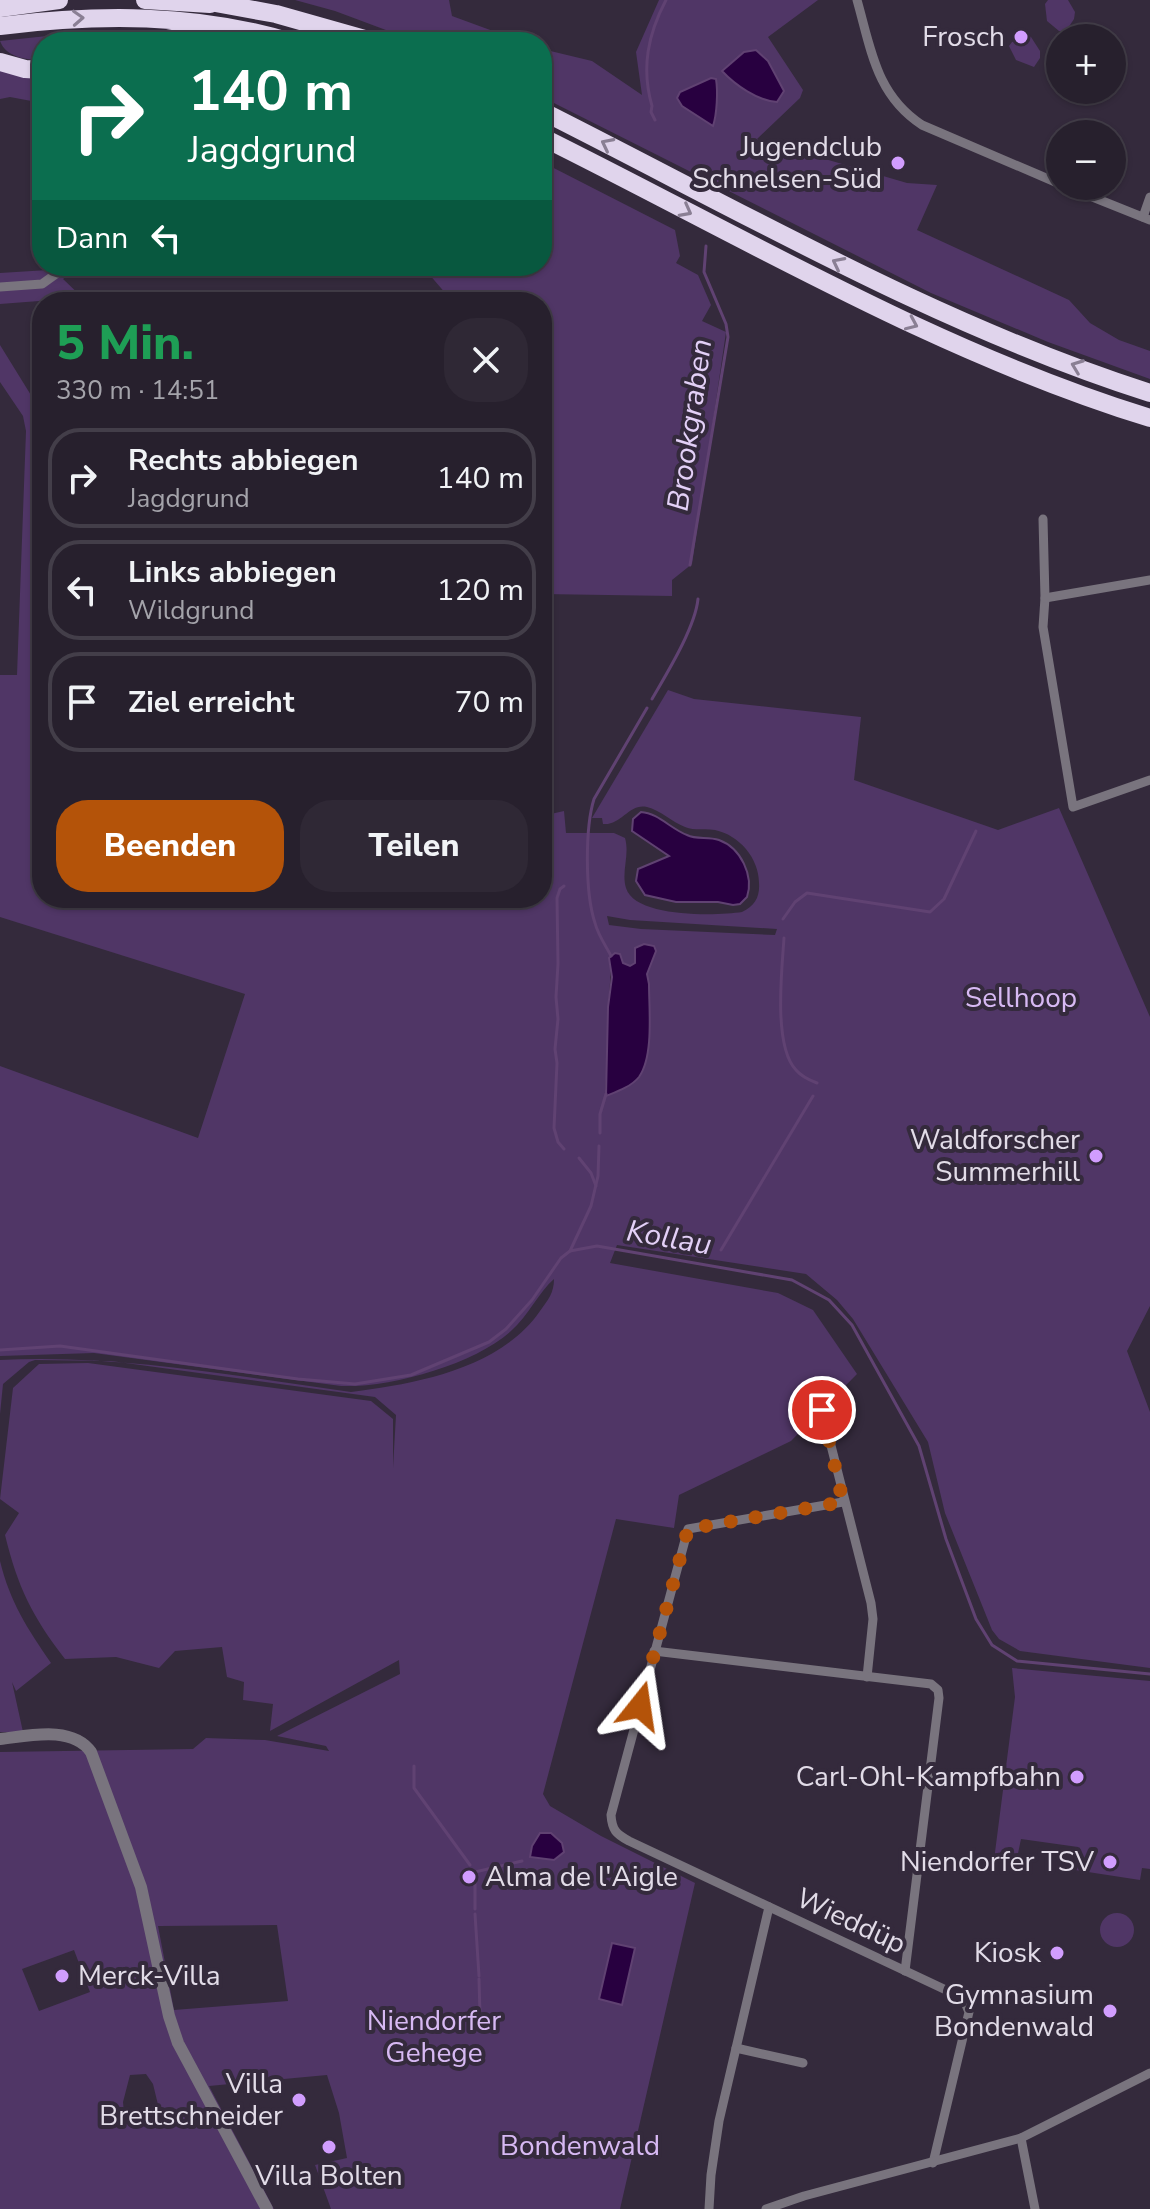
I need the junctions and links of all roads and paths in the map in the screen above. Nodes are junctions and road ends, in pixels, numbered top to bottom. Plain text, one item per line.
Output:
1 (59, 0) edge
2 (145, 0) edge
3 (199, 0) edge
4 (857, 0) edge
5 (0, 8) edge
6 (276, 14) junction
7 (0, 26) edge
8 (249, 32) edge
9 (340, 32) edge
10 (0, 62) edge
11 (32, 69) edge
12 (552, 116) edge
13 (552, 142) edge
14 (1046, 178) edge
15 (1150, 197) edge
16 (1100, 200) edge
17 (1146, 218) edge
18 (53, 276) edge
19 (0, 287) edge
20 (1150, 393) edge
21 (1150, 418) edge
22 (1043, 519) dead end
23 (1150, 580) edge
24 (1045, 598) junction
25 (1150, 780) edge
26 (822, 1410) dead end
27 (843, 1502) junction
28 (654, 1651) junction
29 (867, 1677) junction
30 (0, 1739) edge
31 (769, 1907) junction
32 (905, 1971) junction
33 (736, 2048) junction
34 (803, 2063) dead end
35 (1150, 2073) edge
36 (1021, 2138) junction
37 (933, 2163) junction
38 (267, 2209) edge
39 (709, 2209) edge
40 (766, 2209) edge
41 (1035, 2209) edge

1 - 5 highway
2 - 6 highway
3 - 6 highway
4 - 14 street
6 - 9 highway
7 -> 8 highway
10 - 11 highway
20 -> 12 highway
13 -> 21 highway
15 - 17 street
16 - 17 street
18 - 19 street
22 - 24 street
23 - 24 street
24 - 25 street
26 - 27 street
27 - 28 street
27 - 29 street
28 - 29 street
28 - 31 street, Wieddüp
29 - 32 street
30 - 38 street
31 - 32 street, Wieddüp
31 - 33 street
32 - 37 street, Wieddüp
33 - 34 street
33 - 39 street
35 - 36 street
36 - 37 street
36 - 41 street
37 - 40 street

